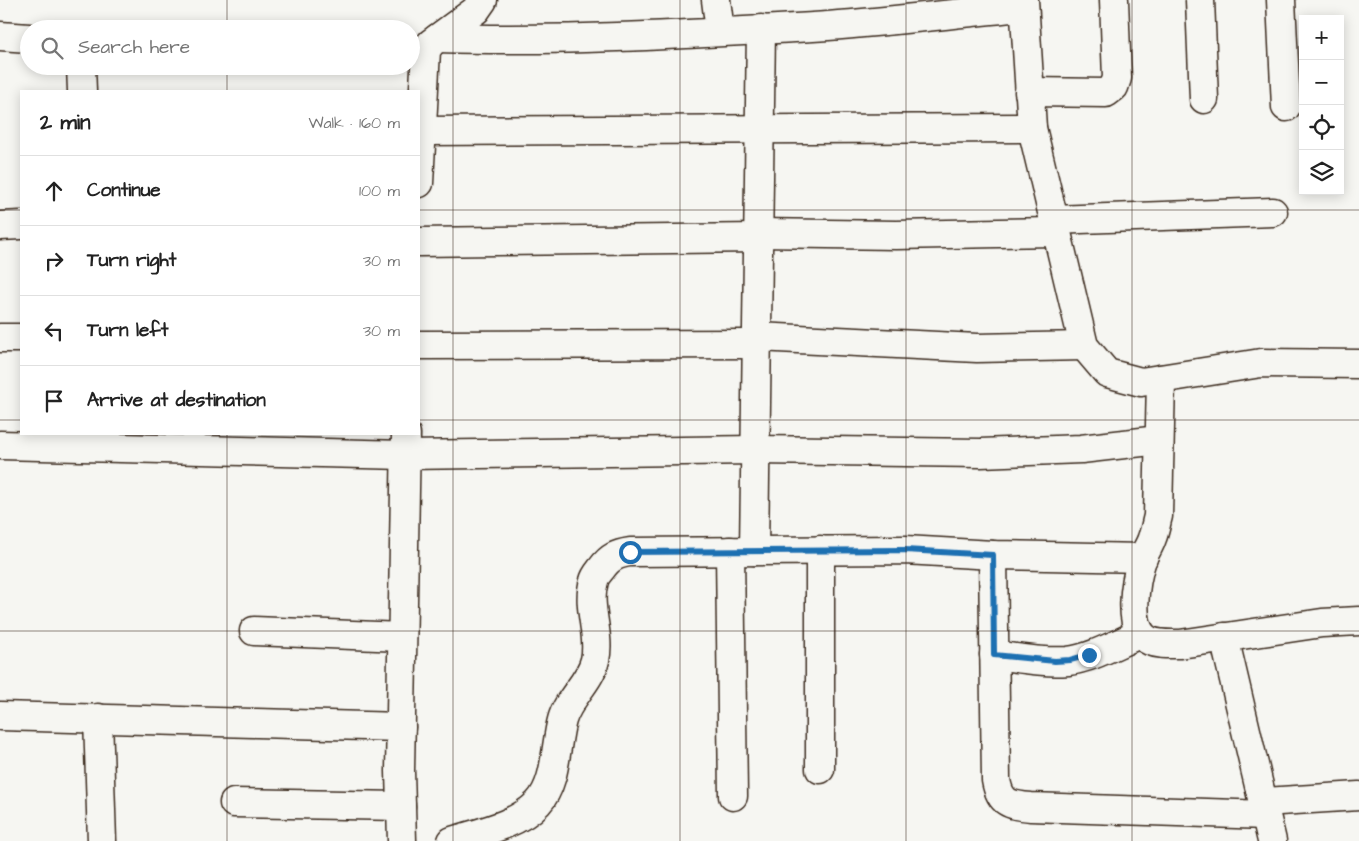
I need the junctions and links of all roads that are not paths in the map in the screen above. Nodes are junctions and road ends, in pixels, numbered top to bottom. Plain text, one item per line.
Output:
1 (483, 0) edge
2 (716, 0) edge
3 (1114, 0) edge
4 (1200, 0) edge
5 (1281, 0) edge
6 (1024, 3) edge
7 (761, 29) junction
8 (720, 32) junction
9 (0, 36) edge
10 (20, 37) edge
11 (426, 43) edge
12 (81, 75) edge
13 (82, 90) edge
14 (1029, 92) junction
15 (1204, 99) dead end
16 (1286, 107) dead end
17 (1032, 128) junction
18 (760, 130) junction
19 (422, 131) junction
20 (420, 166) edge
21 (1273, 212) dead end
22 (20, 225) edge
23 (0, 226) edge
24 (1055, 226) junction
25 (759, 236) junction
26 (420, 242) edge
27 (0, 338) edge
28 (20, 338) edge
29 (757, 341) junction
30 (420, 345) edge
31 (1084, 346) junction
32 (1359, 364) edge
33 (1161, 379) junction
34 (90, 440) edge
35 (1159, 440) junction
36 (405, 444) edge
37 (0, 445) edge
38 (755, 450) junction
39 (820, 550) junction
40 (742, 551) junction
41 (993, 555) junction
42 (1143, 558) junction
43 (1359, 621) edge
44 (254, 631) dead end
45 (1140, 634) junction
46 (402, 637) junction
47 (1224, 637) junction
48 (994, 655) junction
49 (0, 716) edge
50 (98, 718) junction
51 (401, 727) junction
52 (820, 769) dead end
53 (733, 796) dead end
54 (1359, 796) edge
55 (234, 803) dead end
56 (401, 806) junction
57 (1264, 808) junction
58 (102, 841) edge
59 (402, 841) edge
60 (452, 841) edge
61 (1272, 841) edge

1 - 11 street
2 - 8 street
3 - 14 street
4 - 15 street
5 - 16 street
6 - 7 street
6 - 14 street
7 - 8 street
7 - 18 street
8 - 11 street
9 - 10 street
11 - 19 street
12 - 13 street
14 - 17 street
17 - 18 street
17 - 24 street
18 - 19 street
18 - 25 street
19 - 20 street
21 - 24 street
22 - 23 street
24 - 25 street
24 - 31 street
25 - 26 street
25 - 29 street
27 - 28 street
29 - 30 street
29 - 31 street
29 - 38 street
31 - 33 street
32 - 33 street
33 - 35 street
34 - 36 street
34 - 37 street
35 - 38 street
35 - 42 street
36 - 38 street
36 - 46 street
38 - 40 street
39 - 40 street
39 - 41 street
39 - 52 street
40 - 53 street
40 - 60 street
41 - 42 street
41 - 48 street
42 - 45 street
43 - 47 street
44 - 46 street
45 - 47 street
45 - 48 street
46 - 51 street
47 - 57 street
48 - 57 street
49 - 50 street
50 - 51 street
50 - 58 street
51 - 56 street
54 - 57 street
55 - 56 street
56 - 59 street
57 - 61 street

